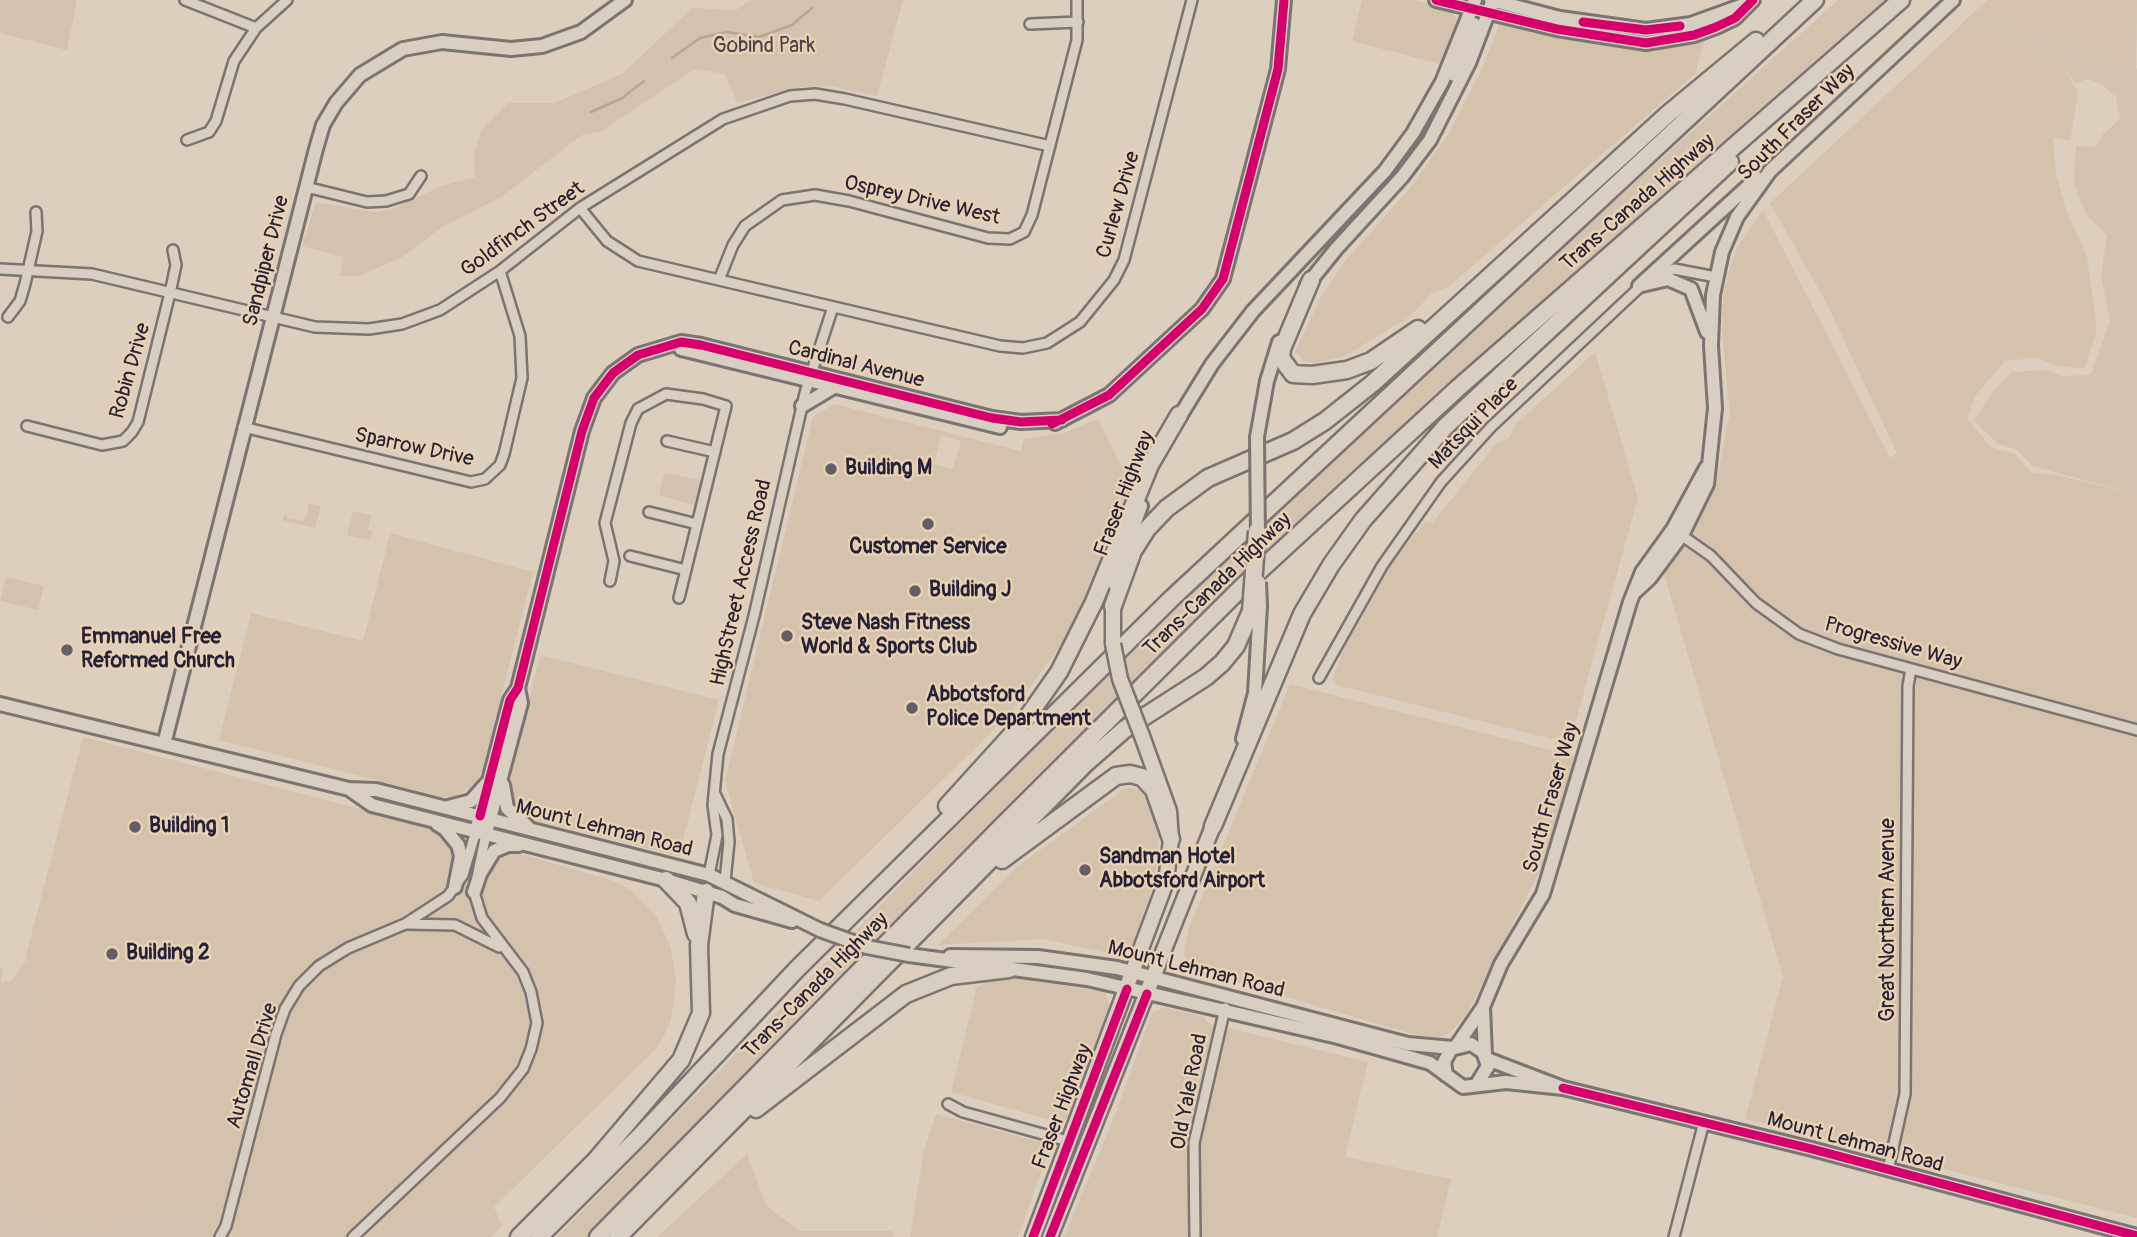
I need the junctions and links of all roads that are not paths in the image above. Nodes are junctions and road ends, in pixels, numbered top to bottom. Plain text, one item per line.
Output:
1 (185, 0) edge
2 (287, 0) edge
3 (625, 0) edge
4 (1077, 0) edge
5 (1192, 0) edge
6 (1284, 0) edge
7 (1436, 0) edge
8 (1807, 0) edge
9 (1815, 0) edge
10 (1901, 0) edge
11 (1953, 0) edge
12 (1752, 1) edge
13 (1483, 4) edge
14 (1078, 22) junction
15 (1030, 24) dead end
16 (256, 28) junction
17 (1808, 82) junction
18 (1805, 136) junction
19 (187, 140) dead end
20 (1050, 146) junction
21 (421, 176) dead end
22 (306, 187) junction
23 (580, 208) junction
24 (36, 212) dead end
25 (173, 250) dead end
26 (1497, 267) junction
27 (0, 269) edge
28 (29, 271) junction
29 (500, 271) junction
30 (1716, 277) junction
31 (719, 280) junction
32 (1311, 280) junction
33 (1639, 286) junction
34 (170, 293) junction
35 (833, 307) junction
36 (8, 317) dead end
37 (272, 318) junction
38 (1711, 359) junction
39 (812, 377) junction
40 (832, 388) junction
41 (802, 407) junction
42 (1179, 415) junction
43 (1062, 420) junction
44 (27, 426) dead end
45 (243, 427) junction
46 (667, 441) dead end
47 (715, 452) junction
48 (649, 512) dead end
49 (697, 524) junction
50 (1258, 531) joint
51 (1678, 532) junction
52 (630, 556) dead end
53 (686, 569) junction
54 (610, 581) dead end
55 (679, 598) dead end
56 (1113, 606) junction
57 (1255, 608) junction
58 (1911, 668) junction
59 (1319, 678) dead end
60 (0, 704) edge
61 (2137, 730) edge
62 (164, 744) junction
63 (498, 772) junction
64 (349, 789) junction
65 (714, 793) junction
66 (445, 808) junction
67 (485, 818) junction
68 (427, 819) junction
69 (1213, 825) junction
70 (535, 831) junction
71 (481, 832) junction
72 (1171, 839) junction
73 (531, 845) junction
74 (709, 875) junction
75 (666, 880) junction
76 (725, 881) junction
77 (455, 887) junction
78 (474, 892) junction
79 (714, 894) junction
80 (951, 900) junction
81 (799, 922) junction
82 (405, 923) junction
83 (699, 945) junction
84 (503, 948) junction
85 (925, 957) junction
86 (797, 969) junction
87 (1009, 969) junction
88 (1133, 973) junction
89 (1153, 978) junction
90 (1127, 989) junction
91 (1147, 994) junction
92 (1228, 998) junction
93 (1483, 1007) junction
94 (1224, 1011) junction
95 (1455, 1047) junction
96 (1486, 1057) junction
97 (1446, 1075) junction
98 (1477, 1084) junction
99 (1563, 1088) junction
100 (948, 1104) dead end
101 (1704, 1122) junction
102 (1068, 1141) junction
103 (707, 1147) junction
104 (1888, 1170) junction
105 (2137, 1236) edge
106 (220, 1237) edge
107 (354, 1237) edge
108 (519, 1237) edge
109 (539, 1237) edge
110 (598, 1237) edge
111 (618, 1237) edge
112 (1033, 1237) edge
113 (1050, 1237) edge
114 (1195, 1237) edge
115 (1674, 1237) edge

1 - 16 street
2 - 16 street
3 - 22 main road, Sandpiper Drive
4 - 14 street, Osprey Drive West
5 - 35 street, Curlew Drive
6 - 43 main road, Cardinal Avenue
7 - 13 main road
8 - 26 highway
9 - 86 highway, Trans-Canada Highway
10 - 17 highway, Trans-Canada Highway
11 - 18 main road, South Fraser Way
12 - 13 main road
13 - 32 main road
13 - 42 main road, Fraser Highway
14 - 15 street
14 - 20 street, Osprey Drive West
16 - 19 street
17 - 69 highway
17 - 110 highway, Trans-Canada Highway
18 - 30 main road, South Fraser Way
18 - 33 main road
20 - 23 street, Goldfinch Street
20 - 31 street, Osprey Drive West
21 - 22 street
22 - 37 main road, Sandpiper Drive
23 - 29 street, Goldfinch Street
23 - 31 street, Curlew Drive
24 - 28 street
25 - 34 street, Robin Drive
26 - 32 highway
26 - 56 highway
27 - 28 street, Goldfinch Street
28 - 34 street, Goldfinch Street
28 - 36 street
29 - 37 street, Goldfinch Street
29 - 45 street, Sparrow Drive
30 - 33 street, Matsqui Place
30 - 38 main road, South Fraser Way
31 - 35 street, Curlew Drive
32 - 50 main road, bridge
33 - 38 main road
33 - 59 street, Matsqui Place
34 - 37 street, Goldfinch Street
34 - 44 street, Robin Drive
35 - 39 street
37 - 45 main road, Sandpiper Drive
38 - 51 main road, South Fraser Way
39 - 40 main road, Cardinal Avenue
39 - 41 street, HighStreet Access Road
39 - 43 main road, Cardinal Avenue
39 - 63 main road, Cardinal Avenue
40 - 41 main road
40 - 43 main road, Cardinal Avenue
41 - 65 street, HighStreet Access Road
42 - 56 main road, Fraser Highway
42 - 86 highway
45 - 62 main road, Sandpiper Drive
46 - 47 street
47 - 49 street
47 - 54 street
48 - 49 street
49 - 53 street
50 - 57 highway, bridge
51 - 58 street, Progressive Way
51 - 93 main road, South Fraser Way
52 - 53 street
53 - 55 street
56 - 72 main road, Fraser Highway, bridge
57 - 69 main road, Fraser Highway
57 - 80 highway
58 - 61 street, Progressive Way
58 - 104 street, Great Northern Avenue
60 - 62 main road, Mount Lehman Road
62 - 64 main road, Mount Lehman Road
63 - 66 main road
63 - 67 main road, Cardinal Avenue
63 - 70 main road
64 - 66 main road, Mount Lehman Road
64 - 68 main road, Mount Lehman Road
65 - 74 street, HighStreet Access Road
65 - 76 street, HighStreet Access Road
66 - 67 main road, Mount Lehman Road
67 - 70 main road, Mount Lehman Road
67 - 71 main road, Cardinal Avenue
68 - 71 main road, Mount Lehman Road
68 - 77 main road
69 - 89 main road, Fraser Highway
70 - 74 main road, Mount Lehman Road
71 - 73 main road, Mount Lehman Road
71 - 77 street, Automall Drive
71 - 78 street
72 - 80 highway
72 - 88 main road, Fraser Highway
73 - 75 main road, Mount Lehman Road
73 - 78 main road
74 - 76 main road, Mount Lehman Road
74 - 79 main road
75 - 79 main road, Mount Lehman Road
75 - 83 highway
76 - 79 main road
76 - 81 main road, Mount Lehman Road
77 - 82 street, Automall Drive
78 - 84 street, Automall Drive
79 - 81 main road, Mount Lehman Road
79 - 83 highway
80 - 103 highway
81 - 85 main road, Mount Lehman Road, bridge
82 - 84 street, Automall Drive
82 - 106 street, Automall Drive
83 - 108 highway
84 - 107 street, Automall Drive
85 - 87 main road, Mount Lehman Road
85 - 88 main road, Mount Lehman Road
86 - 109 highway, Trans-Canada Highway
87 - 90 main road, Mount Lehman Road
87 - 103 highway
88 - 89 main road, Mount Lehman Road
88 - 90 main road, Fraser Highway
89 - 91 main road, Fraser Highway
89 - 92 main road, Mount Lehman Road
90 - 91 main road, Mount Lehman Road
90 - 102 main road, Fraser Highway
91 - 94 main road, Mount Lehman Road
91 - 113 main road, Fraser Highway
92 - 94 street, Old Yale Road
92 - 95 main road, Mount Lehman Road
93 - 95 main road, South Fraser Way
93 - 96 main road, South Fraser Way
94 - 97 main road, Mount Lehman Road
94 - 114 street, Old Yale Road
95 - 96 main road
95 - 97 main road
96 - 98 main road
96 - 99 main road, Mount Lehman Road
97 - 98 main road
98 - 99 main road, Mount Lehman Road
99 - 101 main road, Mount Lehman Road
100 - 102 street
101 - 104 main road, Mount Lehman Road
101 - 115 street
102 - 112 main road, Fraser Highway
103 - 111 highway
104 - 105 main road, Mount Lehman Road

